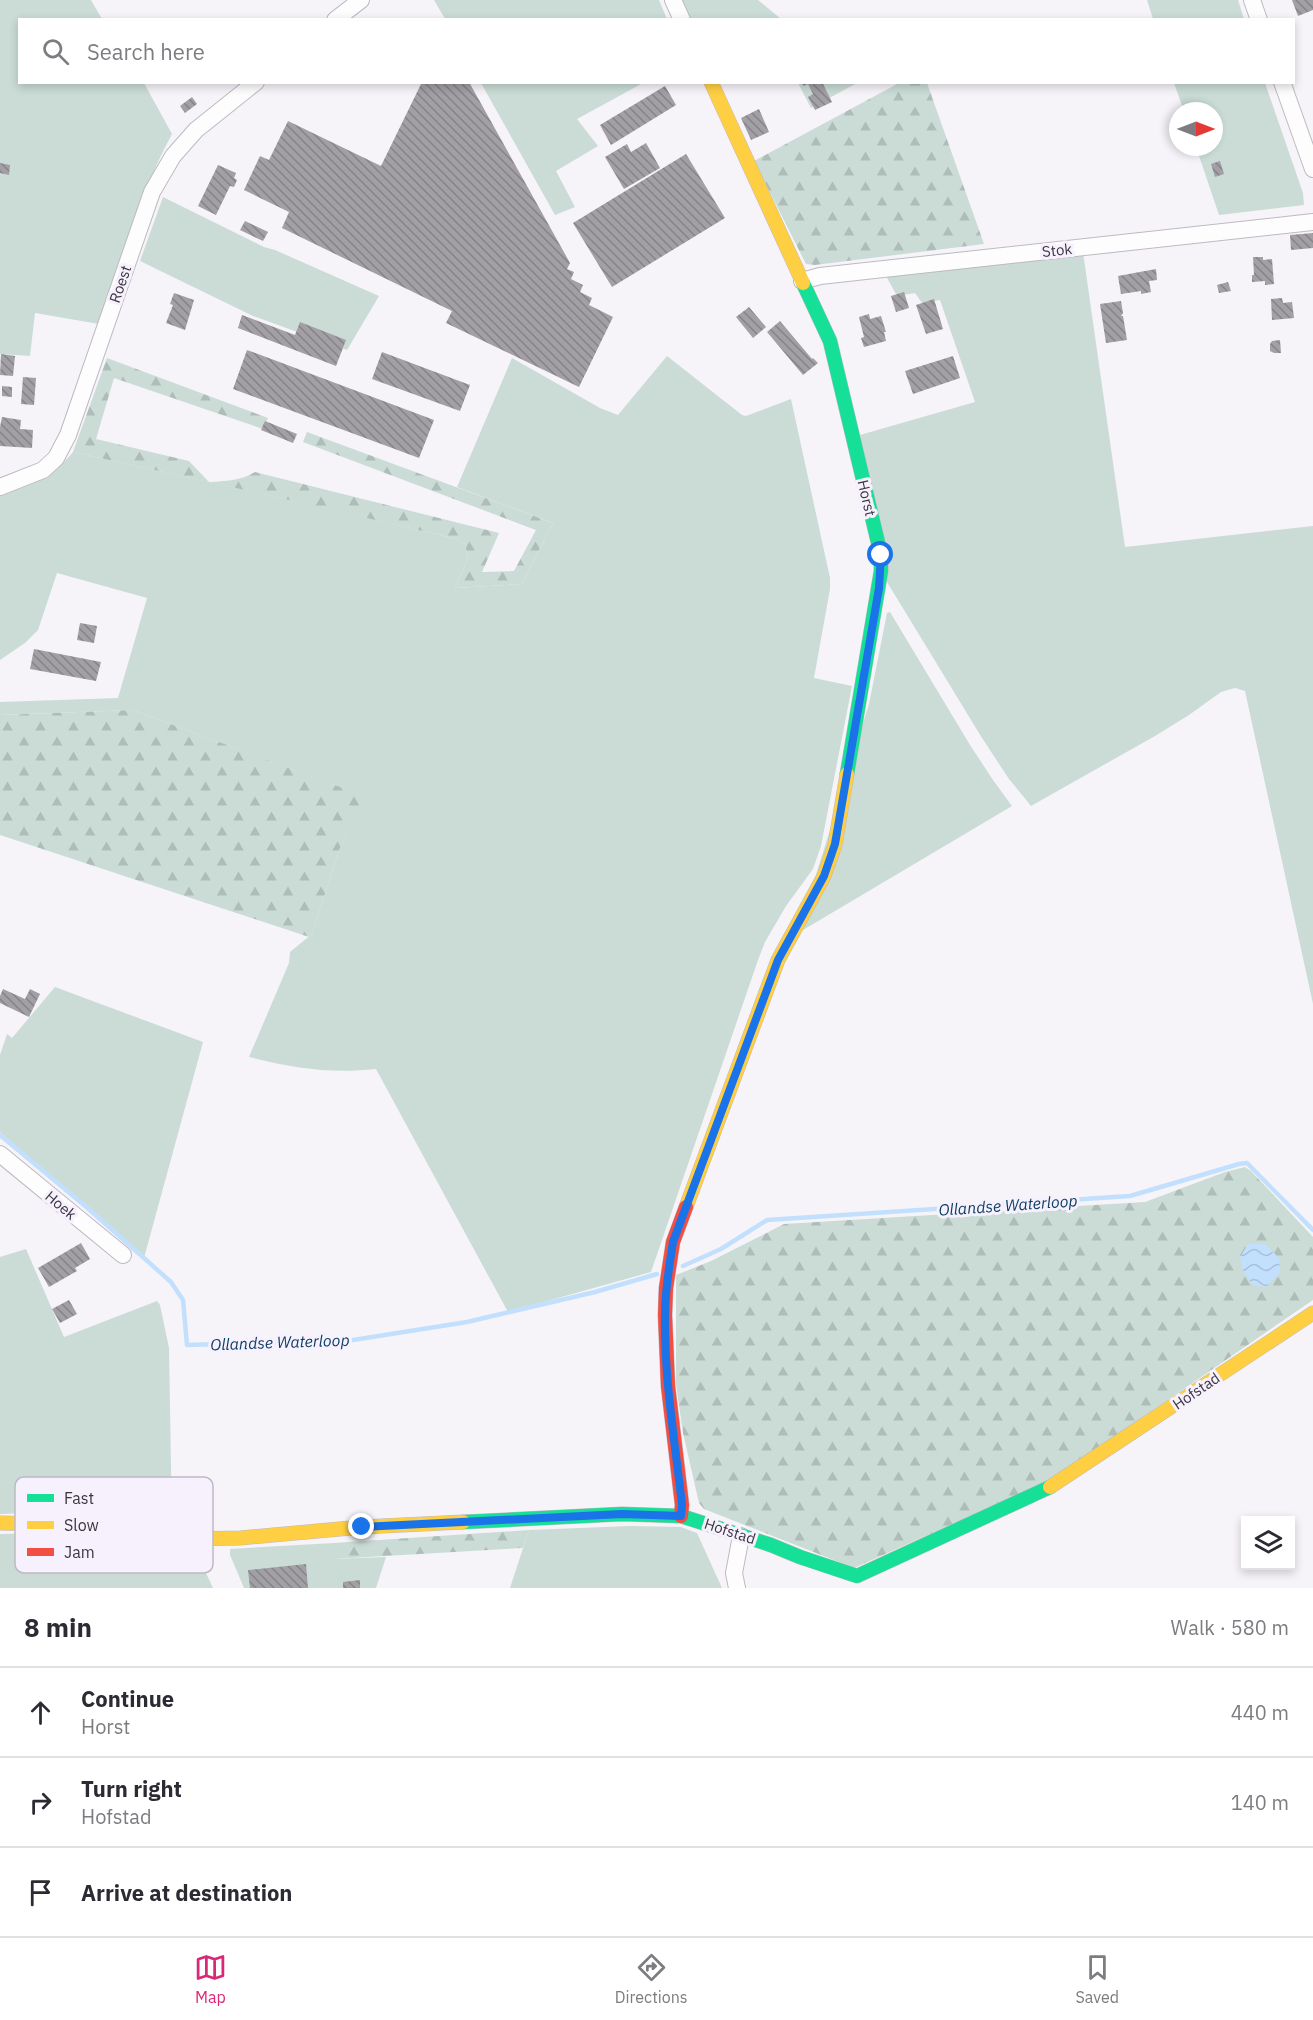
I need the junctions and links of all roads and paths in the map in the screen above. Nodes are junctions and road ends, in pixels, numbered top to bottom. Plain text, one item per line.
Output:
1 (361, 0) edge
2 (674, 0) edge
3 (1252, 0) edge
4 (338, 18) edge
5 (681, 18) edge
6 (1258, 18) edge
7 (254, 84) edge
8 (712, 84) edge
9 (1283, 84) edge
10 (1313, 169) edge
11 (1313, 222) edge
12 (802, 281) junction
13 (0, 487) edge
14 (0, 1154) edge
15 (123, 1256) dead end
16 (1313, 1313) edge
17 (681, 1516) junction
18 (0, 1523) edge
19 (15, 1523) edge
20 (741, 1536) junction
21 (213, 1538) edge
22 (737, 1588) edge

1 - 4 street
2 - 5 street
3 - 6 street
7 - 13 street, Roest
8 - 12 street, Horst
9 - 10 street
11 - 12 street, Stok
12 - 17 street, Horst
14 - 15 street, Hoek
16 - 20 street, Hofstad
17 - 20 street, Hofstad
17 - 21 street, Hofstad
18 - 19 street, Hofstad
20 - 22 street

